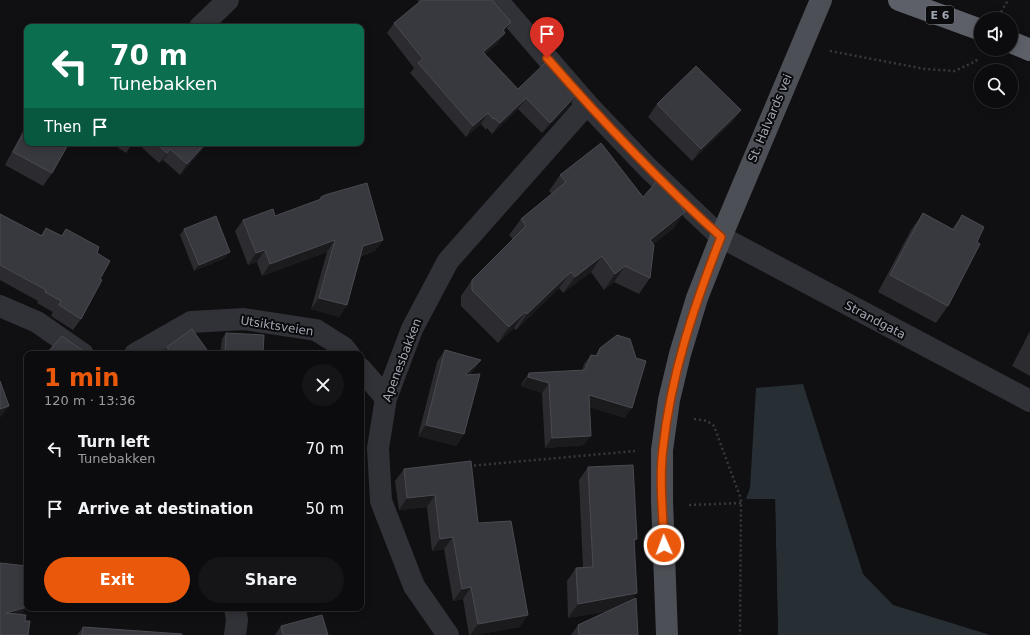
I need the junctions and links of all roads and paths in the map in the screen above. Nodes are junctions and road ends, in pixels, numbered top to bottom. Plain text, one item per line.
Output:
1 (228, 0) edge
2 (497, 0) edge
3 (821, 0) edge
4 (899, 0) edge
5 (1008, 0) edge
6 (1002, 12) edge
7 (203, 24) edge
8 (974, 27) edge
9 (1018, 45) edge
10 (1030, 50) edge
11 (828, 51) dead end
12 (978, 56) edge
13 (587, 104) junction
14 (721, 237) junction
15 (0, 306) edge
16 (79, 351) edge
17 (139, 351) edge
18 (346, 351) edge
19 (364, 372) edge
20 (386, 398) junction
21 (1030, 401) edge
22 (689, 418) dead end
23 (603, 454) dead end
24 (462, 466) edge
25 (741, 503) junction
26 (686, 505) dead end
27 (236, 611) edge
28 (235, 635) edge
29 (448, 635) edge
30 (667, 635) edge
31 (740, 635) edge

1 - 7 street
2 - 13 street, Strandgata
3 - 14 main road, St. Halvards vei
4 - 8 highway, E 6
5 - 6 path
9 - 10 highway
11 - 12 path
13 - 14 street, Strandgata
13 - 20 street, Apenesbakken
14 - 21 street, Strandgata
14 - 30 main road, St. Halvards vei
15 - 16 street
17 - 18 street, Utsiktsveien
19 - 20 street
20 - 29 street, Apenesbakken
22 - 25 path
23 - 24 path
25 - 26 path
25 - 31 path
27 - 28 street

